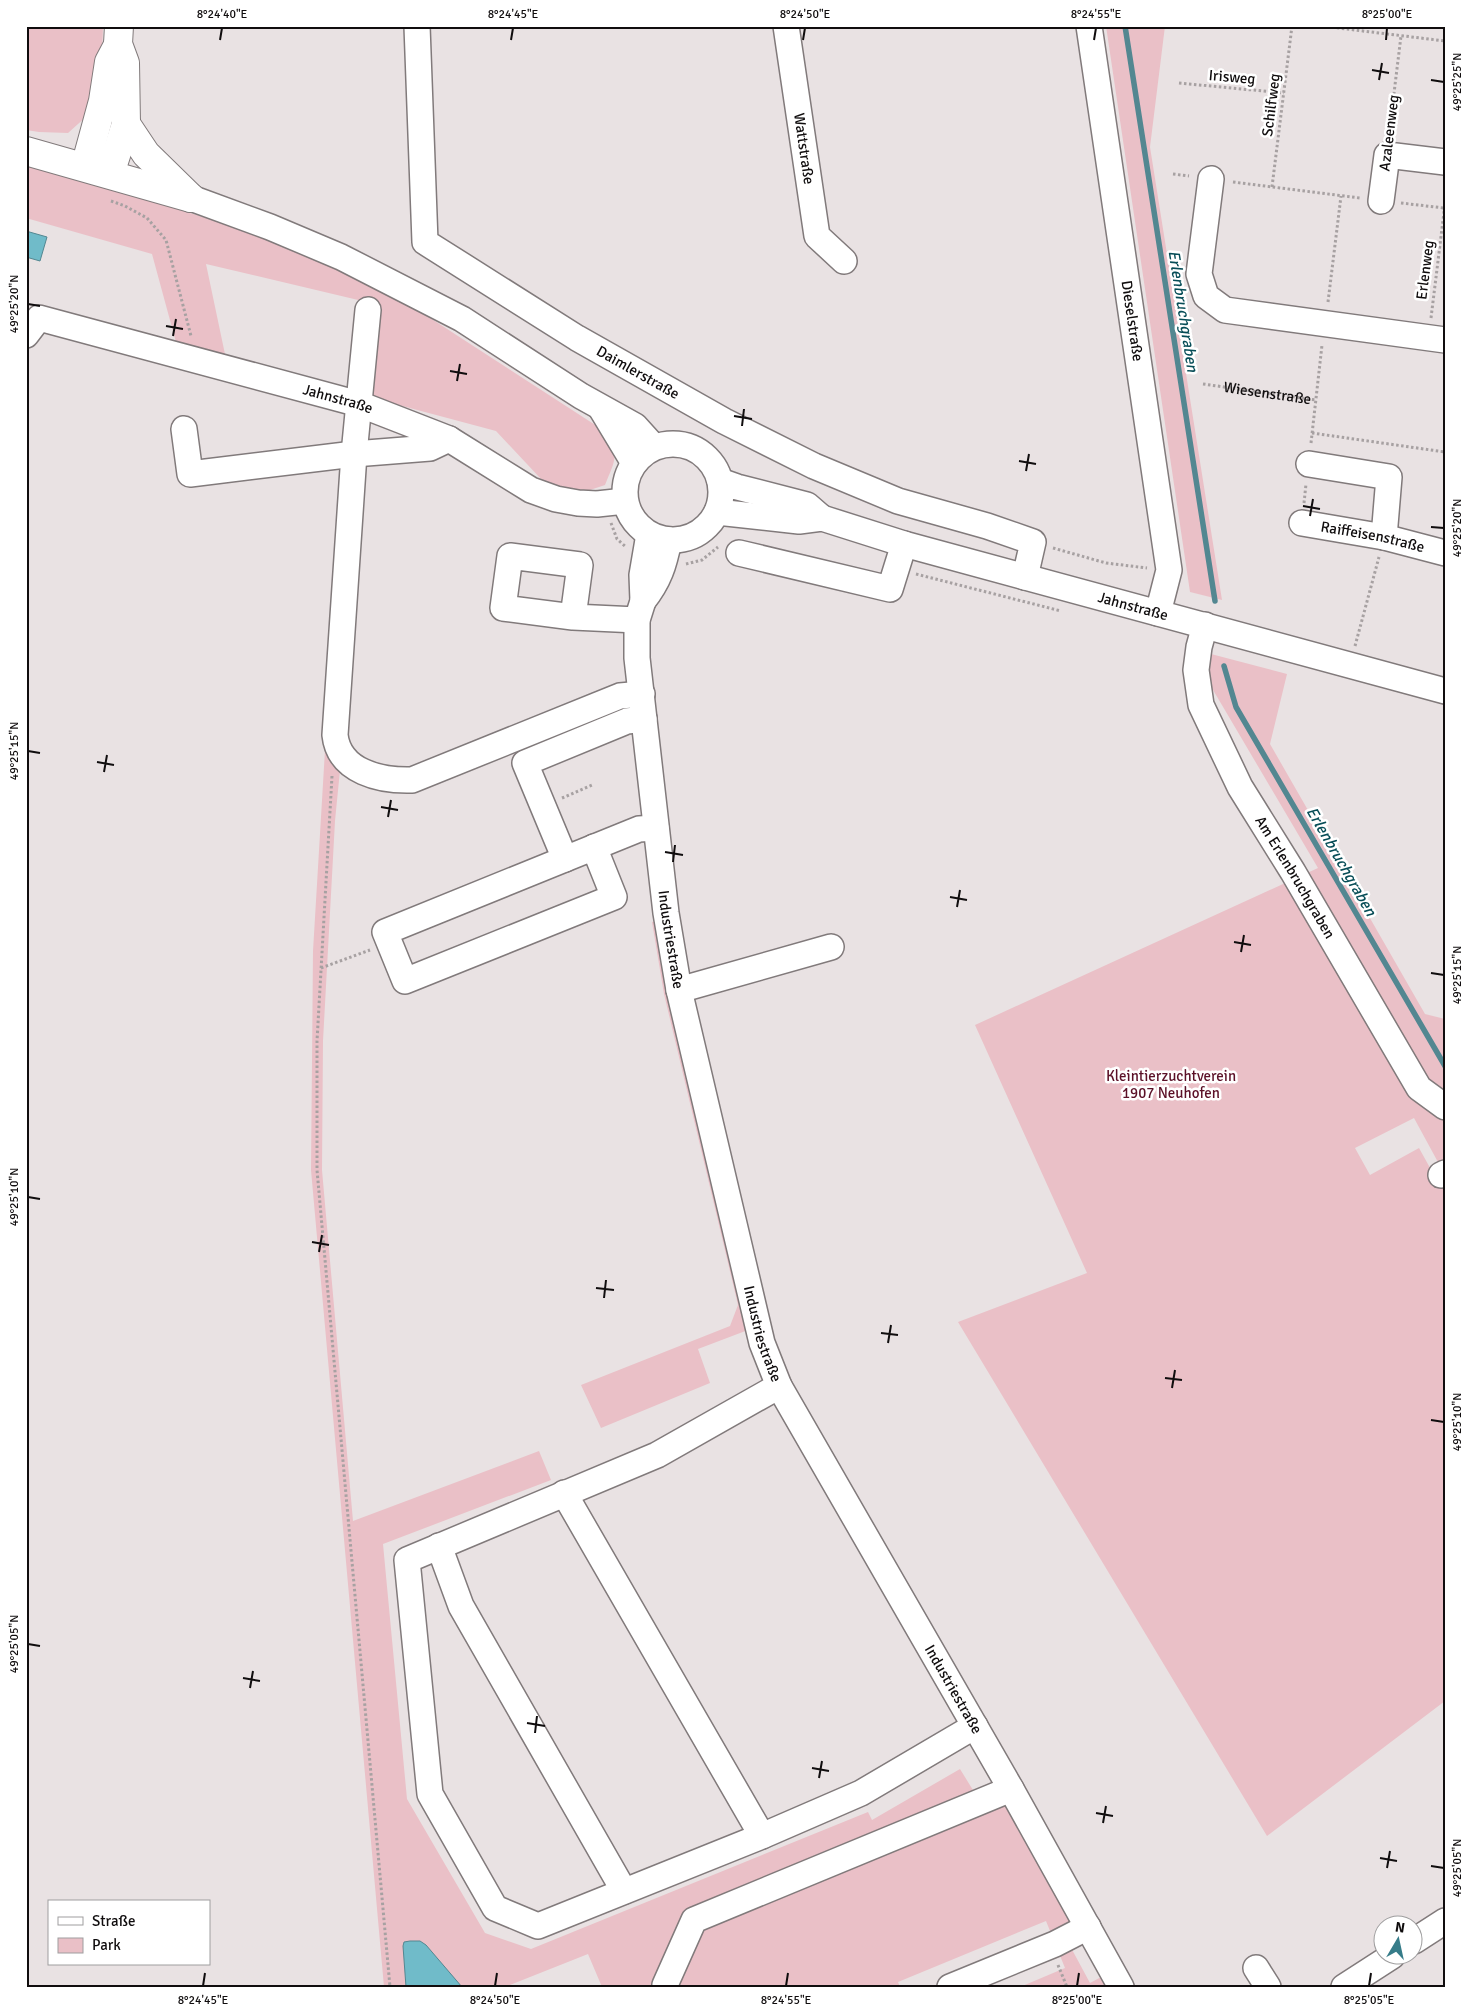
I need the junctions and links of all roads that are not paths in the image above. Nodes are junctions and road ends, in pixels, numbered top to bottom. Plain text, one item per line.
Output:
1 (417, 26) edge
2 (786, 26) edge
3 (1089, 26) edge
4 (119, 35) edge
5 (126, 124) junction
6 (26, 151) edge
7 (1445, 162) edge
8 (1211, 179) road end
9 (101, 180) junction
10 (191, 198) junction
11 (1381, 201) road end
12 (844, 260) dead end
13 (368, 310) dead end
14 (33, 327) edge
15 (1436, 339) edge
16 (359, 404) junction
17 (600, 408) junction
18 (184, 429) dead end
19 (449, 439) junction
20 (654, 447) junction
21 (354, 454) junction
22 (634, 463) junction
23 (1308, 464) dead end
24 (720, 481) junction
25 (625, 501) junction
26 (717, 512) junction
27 (822, 518) junction
28 (1302, 522) dead end
29 (659, 537) junction
30 (1384, 537) junction
31 (904, 544) junction
32 (730, 549) road end
33 (1445, 553) edge
34 (1025, 577) junction
35 (640, 610) junction
36 (1158, 613) junction
37 (573, 617) dead end
38 (1204, 625) junction
39 (1445, 691) edge
40 (642, 694) junction
41 (644, 719) junction
42 (656, 828) junction
43 (594, 847) junction
44 (564, 860) junction
45 (831, 947) dead end
46 (679, 990) junction
47 (1445, 1107) edge
48 (779, 1386) junction
49 (564, 1492) junction
50 (439, 1546) junction
51 (975, 1726) junction
52 (1011, 1789) junction
53 (762, 1836) junction
54 (624, 1892) junction
55 (1445, 1921) edge
56 (1088, 1927) junction
57 (1424, 1935) edge
58 (1377, 1966) edge
59 (665, 1985) dead end
60 (950, 1987) edge
61 (1121, 1987) edge
62 (1344, 1987) edge

1 - 34 street, Daimlerstraße
2 - 12 street, Wattstraße
3 - 36 street, Dieselstraße
4 - 5 main road
4 - 9 main road
5 - 9 main road
5 - 10 main road
6 - 9 main road
7 - 11 street, Azaleenweg
8 - 15 street
9 - 10 main road
10 - 17 street
13 - 16 street
14 - 16 street, Jahnstraße
16 - 19 street, Jahnstraße
16 - 21 street
17 - 20 street
17 - 22 street
18 - 21 street
19 - 21 street
19 - 25 street, Jahnstraße
20 - 22 street
20 - 24 street
21 - 40 street
22 - 25 street
23 - 30 street
24 - 26 street
24 - 27 street, Jahnstraße
25 - 29 street
26 - 27 street, Jahnstraße
26 - 29 street
27 - 31 street, Jahnstraße
28 - 30 street, Raiffeisenstraße
29 - 35 street, Industriestraße
29 - 35 street
30 - 33 street, Raiffeisenstraße
31 - 32 street
31 - 34 street, Jahnstraße
34 - 36 street, Jahnstraße
35 - 37 street
35 - 40 street, Industriestraße
36 - 38 street, Jahnstraße
38 - 39 street, Jahnstraße
38 - 47 street, Am Erlenbruchgraben
40 - 41 street, Industriestraße
41 - 42 street, Industriestraße
41 - 44 street
42 - 43 street
42 - 46 street, Industriestraße
43 - 44 street
43 - 44 street
45 - 46 street
46 - 48 street, Industriestraße
48 - 49 street
48 - 51 street, Industriestraße
49 - 50 street
49 - 53 street
50 - 54 street
50 - 54 street
51 - 52 street, Industriestraße
51 - 53 street
52 - 56 street, Industriestraße
52 - 59 street
53 - 54 street
55 - 57 street
56 - 60 street
56 - 61 street, Industriestraße
58 - 62 street

